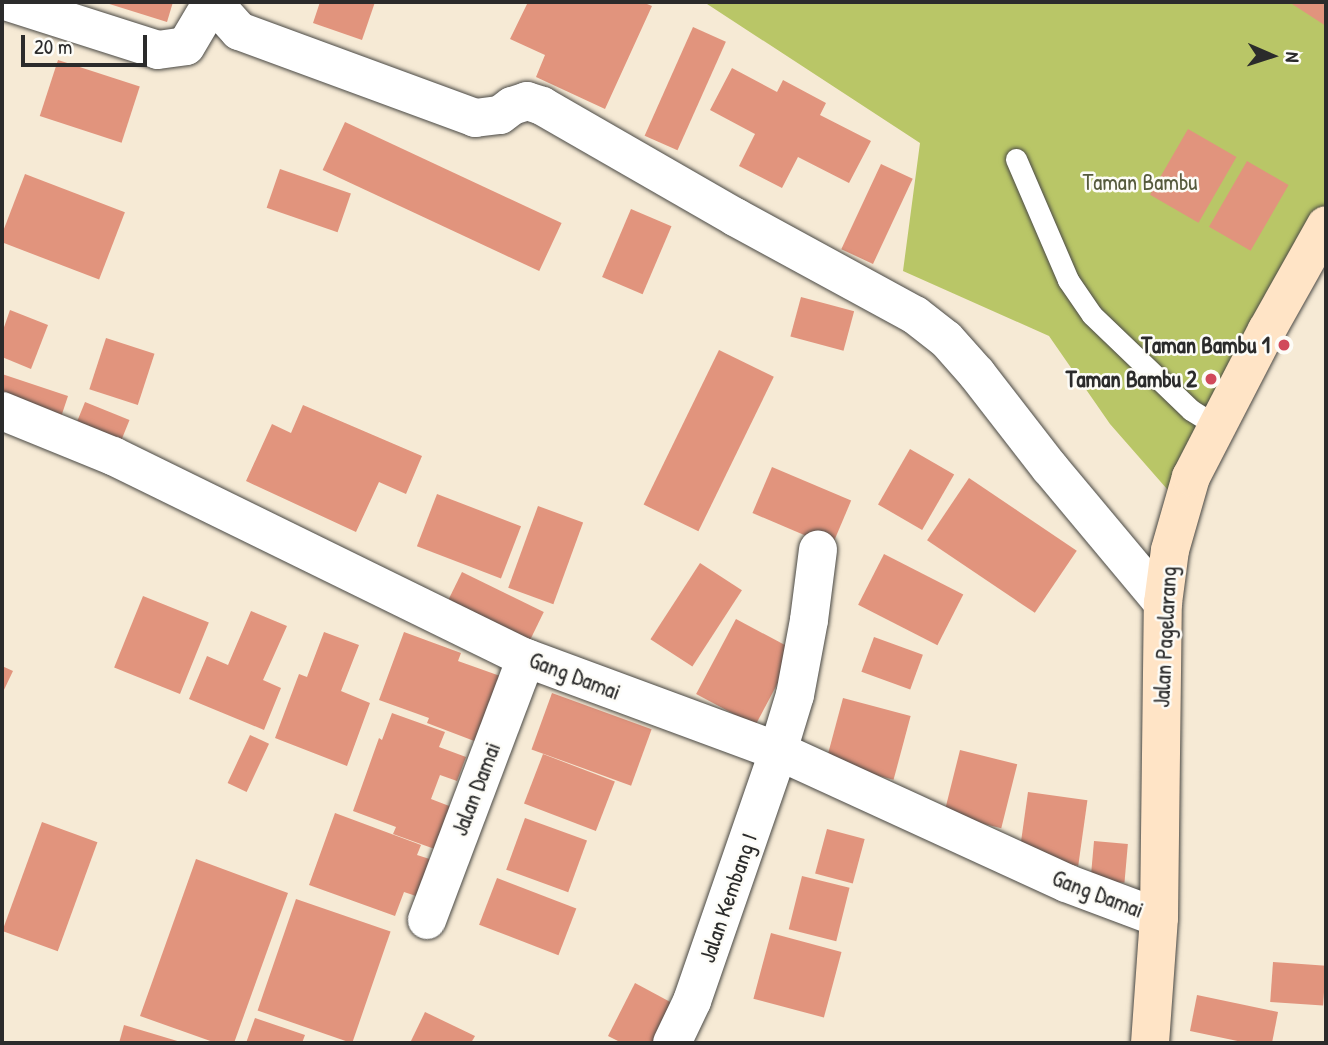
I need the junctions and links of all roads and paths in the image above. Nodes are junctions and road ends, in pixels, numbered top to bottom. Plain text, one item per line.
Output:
1 (8, 2) edge
2 (213, 2) edge
3 (1016, 159) dead end
4 (1326, 225) edge
5 (2, 411) edge
6 (1217, 426) junction
7 (818, 550) dead end
8 (1163, 603) junction
9 (526, 658) junction
10 (778, 751) junction
11 (1159, 918) junction
12 (426, 920) dead end
13 (672, 1043) edge
14 (1150, 1043) edge

1 - 2 street
2 - 8 street
3 - 6 lane
4 - 6 street, Jalan Pagelarang
5 - 9 street, Gang Damai
6 - 8 street, Jalan Pagelarang
7 - 10 street, Jalan Kembang I
8 - 11 street, Jalan Pagelarang
9 - 10 street, Gang Damai
9 - 12 street, Jalan Damai
10 - 11 street, Gang Damai
10 - 13 street, Jalan Kembang I
11 - 14 street, Jalan Pagelarang

